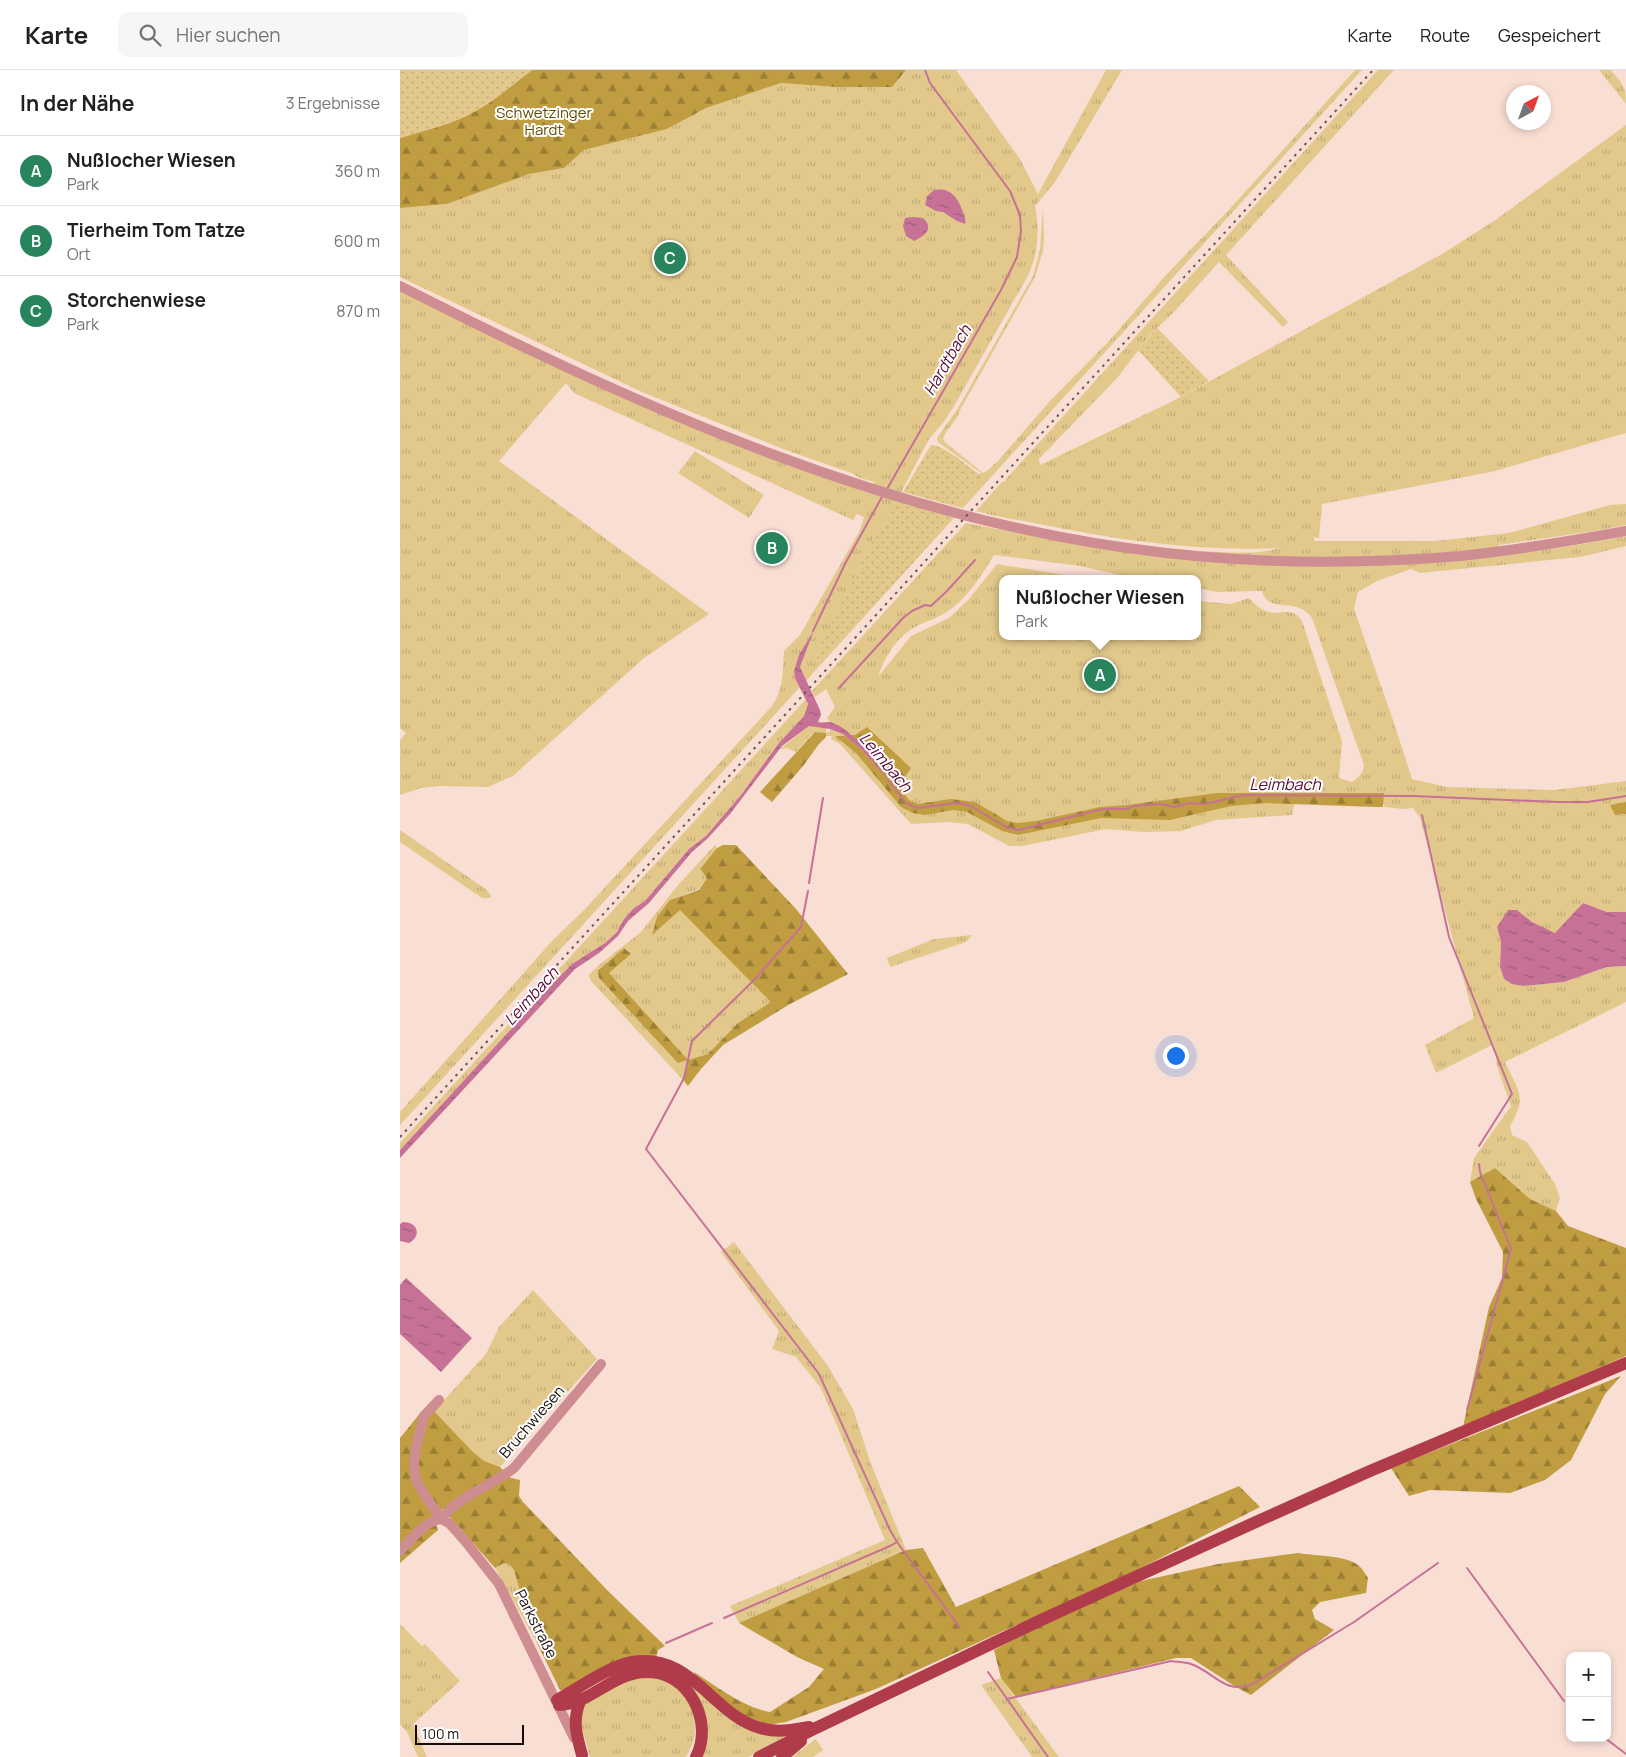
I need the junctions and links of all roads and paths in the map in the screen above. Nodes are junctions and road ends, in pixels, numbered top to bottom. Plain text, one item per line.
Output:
1 (400, 286) edge
2 (1626, 531) edge
3 (1626, 1363) edge
4 (601, 1364) dead end
5 (439, 1400) dead end
6 (441, 1519) junction
7 (400, 1551) edge
8 (582, 1699) junction
9 (558, 1703) junction
10 (820, 1726) junction
11 (583, 1756) edge
12 (696, 1757) edge
13 (759, 1757) edge
14 (782, 1757) edge

1 - 2 street
3 - 10 main road
4 - 6 street, Bruchwiesen
5 - 6 street
6 - 7 street, Bruchwiesen
6 - 9 street, Parkstraße
8 - 9 main road
8 - 11 main road
8 - 12 main road
9 - 10 main road
9 - 11 street, Parkstraße
10 - 13 main road
10 - 14 main road

